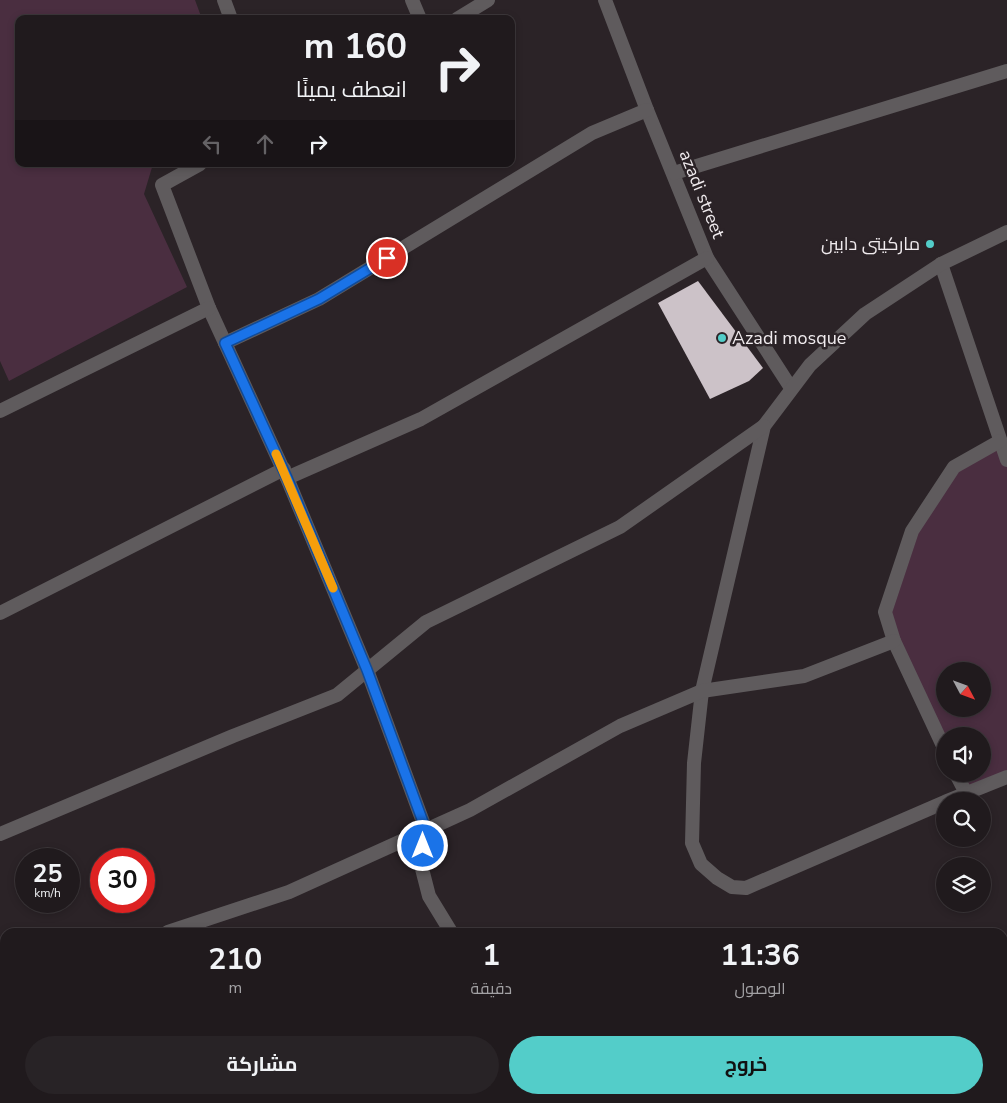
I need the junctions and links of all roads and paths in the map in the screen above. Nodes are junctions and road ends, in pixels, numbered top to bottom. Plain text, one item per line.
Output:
1 (224, 0) edge
2 (412, 0) edge
3 (488, 0) edge
4 (605, 0) edge
5 (230, 15) edge
6 (418, 15) edge
7 (464, 15) edge
8 (1007, 72) edge
9 (647, 110) junction
10 (195, 167) edge
11 (674, 173) junction
12 (1007, 232) edge
13 (707, 258) junction
14 (941, 264) junction
15 (209, 308) junction
16 (225, 343) junction
17 (791, 388) junction
18 (0, 411) edge
19 (764, 426) junction
20 (1000, 441) junction
21 (1007, 460) edge
22 (285, 474) junction
23 (0, 613) edge
24 (894, 640) junction
25 (367, 670) junction
26 (702, 691) junction
27 (936, 731) edge
28 (1007, 777) edge
29 (969, 792) edge
30 (936, 806) edge
31 (426, 830) junction
32 (0, 834) edge
33 (180, 928) edge
34 (449, 928) edge

1 - 5 street
2 - 6 street
3 - 7 street
4 - 9 street, azadi street
8 - 11 street
9 - 11 street, azadi street
9 - 16 street
10 - 15 street
11 - 13 street, azadi street
12 - 14 street
13 - 17 street, azadi street
13 - 22 street
14 - 17 street
14 - 20 street
15 - 16 street
15 - 18 street
16 - 22 street
17 - 19 street
19 - 25 street
19 - 26 street
20 - 21 street
20 - 24 street
22 - 23 street
22 - 25 street
24 - 26 street
24 - 27 street
25 - 31 street
25 - 32 street
26 - 30 street
26 - 31 street
28 - 29 street
31 - 33 street
31 - 34 street

